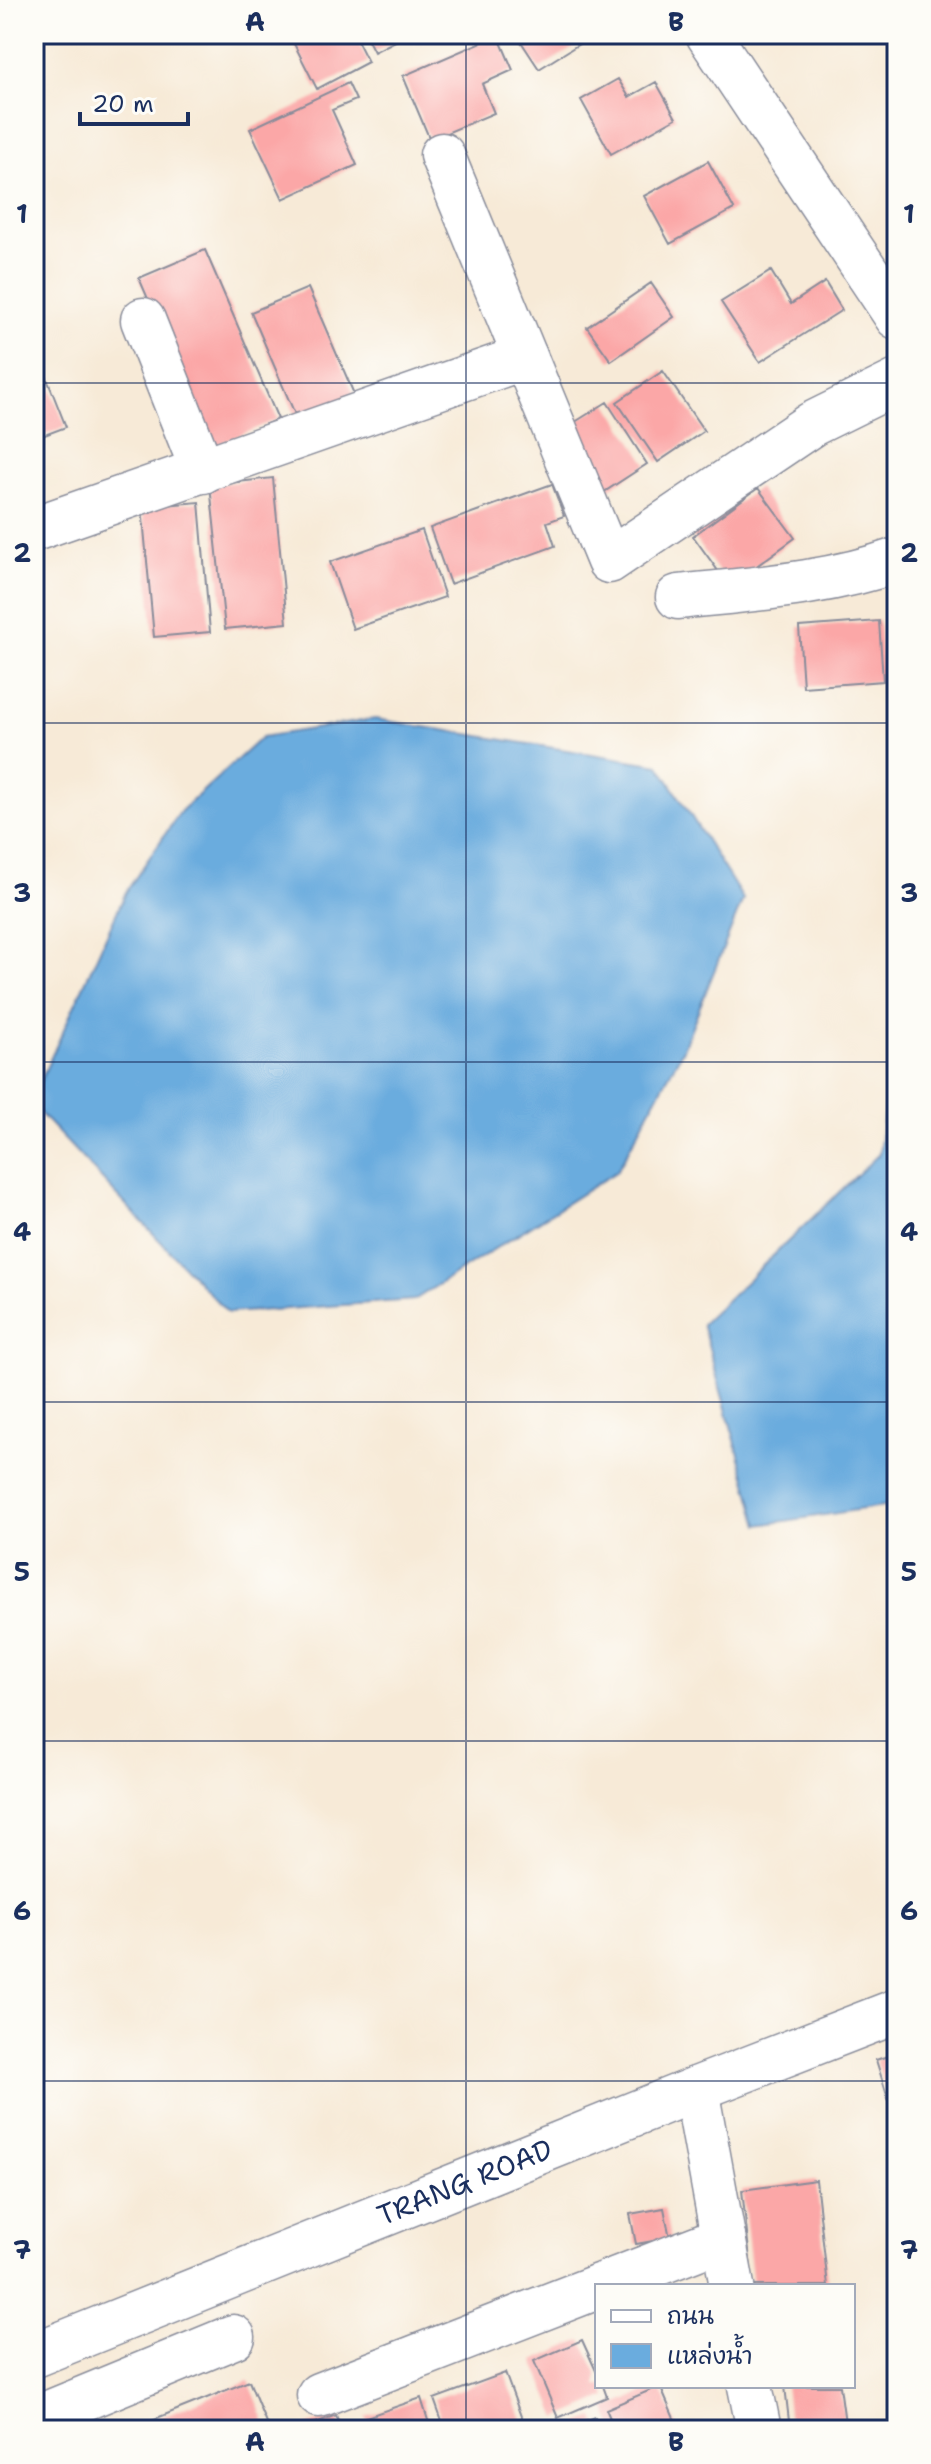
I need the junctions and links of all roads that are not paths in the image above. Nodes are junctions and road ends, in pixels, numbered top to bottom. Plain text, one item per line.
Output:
1 (708, 34) edge
2 (442, 155) dead end
3 (897, 317) edge
4 (143, 320) dead end
5 (525, 357) junction
6 (897, 382) edge
7 (203, 471) junction
8 (34, 529) edge
9 (897, 560) edge
10 (678, 597) dead end
11 (897, 2011) edge
12 (696, 2089) junction
13 (723, 2238) junction
14 (603, 2284) edge
15 (732, 2284) edge
16 (595, 2287) edge
17 (233, 2337) dead end
18 (34, 2355) edge
19 (750, 2388) edge
20 (319, 2395) dead end
21 (34, 2419) edge
22 (759, 2430) edge

1 - 3 street
2 - 5 street
4 - 7 street
5 - 6 street
5 - 7 street
7 - 8 street
9 - 10 street
11 - 12 street, TRANG ROAD
12 - 13 street
12 - 18 street, TRANG ROAD
13 - 14 street
13 - 15 street
16 - 20 street
17 - 21 street
19 - 22 street

